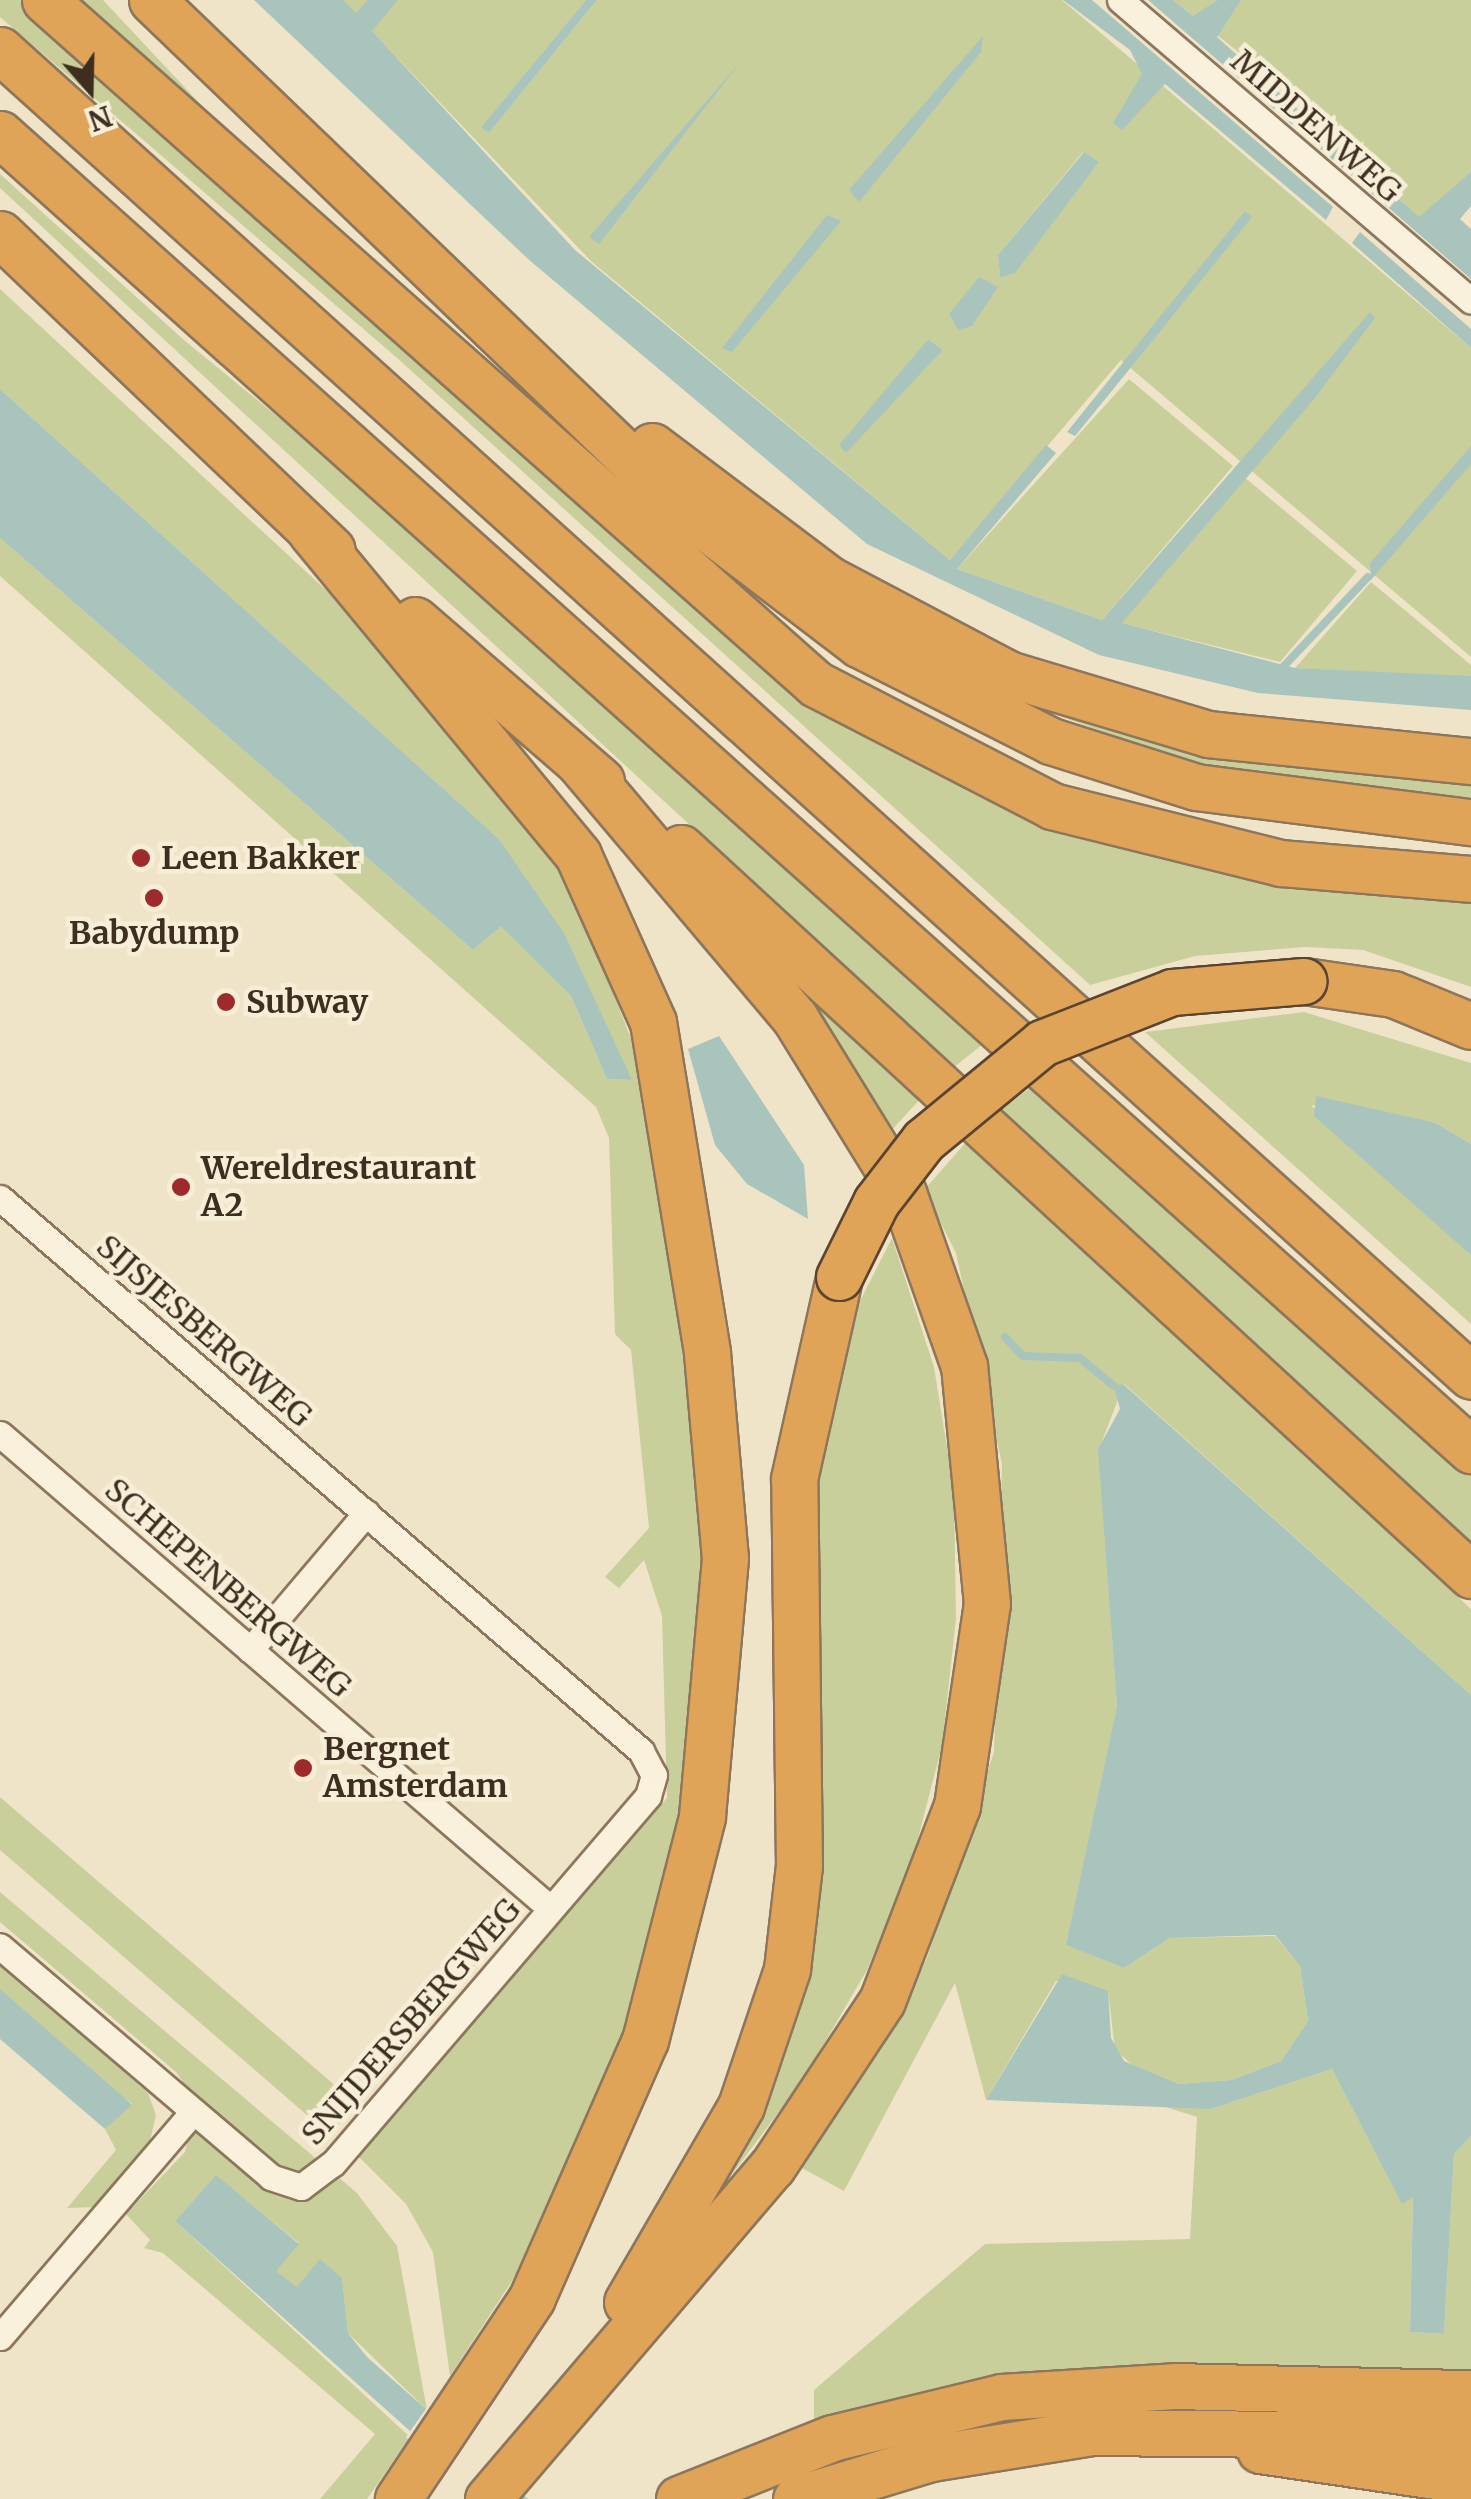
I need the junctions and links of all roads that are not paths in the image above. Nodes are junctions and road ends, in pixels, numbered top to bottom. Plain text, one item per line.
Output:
1 (44, 0) edge
2 (152, 0) edge
3 (1120, 0) edge
4 (0, 50) edge
5 (0, 134) edge
6 (0, 234) edge
7 (1471, 301) edge
8 (523, 348) junction
9 (311, 532) junction
10 (1471, 761) edge
11 (580, 764) junction
12 (1471, 822) edge
13 (1471, 879) edge
14 (1471, 1026) edge
15 (0, 1198) edge
16 (1471, 1376) edge
17 (0, 1434) edge
18 (1471, 1450) edge
19 (366, 1513) junction
20 (1471, 1575) edge
21 (250, 1650) junction
22 (654, 1775) joint
23 (551, 1909) junction
24 (0, 1946) edge
25 (193, 2112) junction
26 (0, 2337) edge
27 (1471, 2393) edge
28 (1160, 2429) junction
29 (1471, 2436) edge
30 (541, 2439) junction
31 (1471, 2481) edge
32 (409, 2486) edge
33 (488, 2499) edge
34 (679, 2499) edge
35 (796, 2499) edge

1 - 13 highway
2 - 8 highway
3 - 7 street, MIDDENWEG
4 - 16 highway
5 - 18 highway
6 - 9 highway
8 - 10 highway
8 - 12 highway
9 - 11 highway
9 - 32 highway
11 - 20 highway
11 - 30 highway
14 - 30 highway, bridge
15 - 19 street, SIJSJESBERGWEG
17 - 21 street, SCHEPENBERGWEG
19 - 21 street
19 - 22 street, SIJSJESBERGWEG
21 - 23 street, SCHEPENBERGWEG
22 - 23 street, SNIJDERSBERGWEG
23 - 25 street, SNIJDERSBERGWEG
24 - 25 street, SNIJDERSBERGWEG
25 - 26 street
27 - 34 highway
28 - 29 highway
28 - 31 highway
28 - 35 highway
30 - 33 highway

